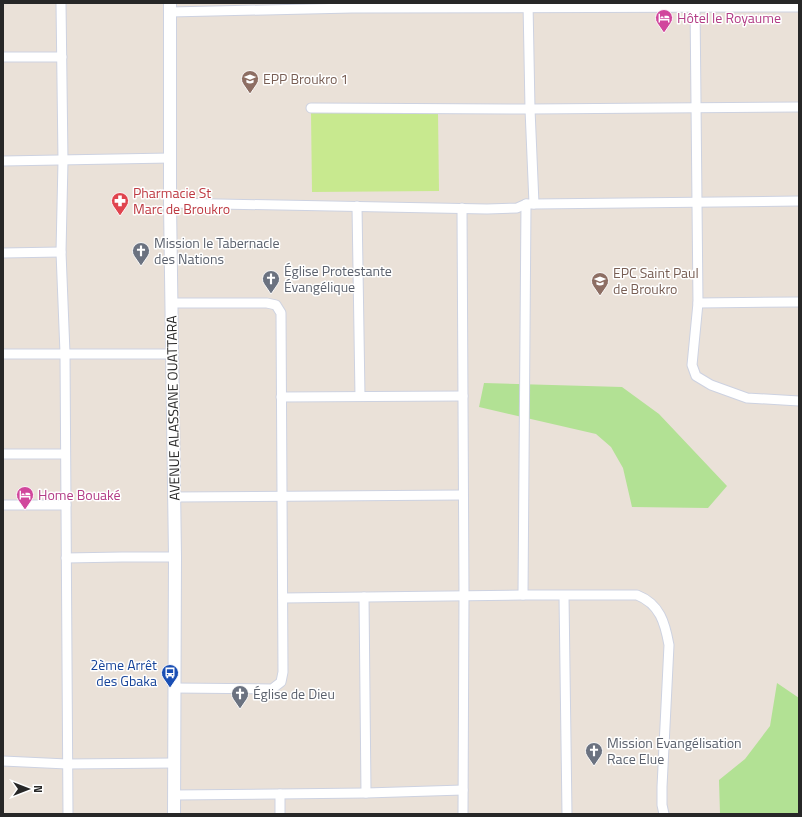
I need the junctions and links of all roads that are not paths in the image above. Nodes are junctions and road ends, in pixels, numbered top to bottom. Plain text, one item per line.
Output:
1 (61, 3) edge
2 (352, 5) edge
3 (470, 5) edge
4 (528, 5) edge
5 (695, 5) edge
6 (750, 5) edge
7 (799, 7) edge
8 (170, 8) edge
9 (3, 57) edge
10 (62, 57) junction
11 (799, 107) edge
12 (311, 108) dead end
13 (696, 108) junction
14 (530, 109) junction
15 (170, 158) junction
16 (3, 161) edge
17 (63, 161) junction
18 (799, 201) edge
19 (698, 202) junction
20 (170, 204) junction
21 (530, 204) junction
22 (358, 206) junction
23 (462, 208) junction
24 (3, 252) edge
25 (61, 252) junction
26 (799, 302) edge
27 (172, 303) junction
28 (698, 303) junction
29 (65, 353) junction
30 (3, 354) edge
31 (173, 354) junction
32 (360, 396) junction
33 (463, 396) junction
34 (282, 397) junction
35 (799, 401) edge
36 (3, 454) edge
37 (65, 454) junction
38 (463, 495) junction
39 (174, 497) junction
40 (282, 497) junction
41 (66, 505) junction
42 (3, 506) edge
43 (175, 557) junction
44 (66, 558) junction
45 (523, 595) junction
46 (464, 596) junction
47 (564, 596) junction
48 (364, 597) junction
49 (283, 598) junction
50 (174, 688) junction
51 (3, 761) edge
52 (174, 762) junction
53 (68, 764) junction
54 (463, 790) junction
55 (366, 793) junction
56 (280, 794) junction
57 (174, 795) junction
58 (68, 814) edge
59 (174, 814) edge
60 (280, 814) edge
61 (463, 814) edge
62 (567, 814) edge
63 (664, 814) edge

1 - 10 street
2 - 3 street
2 - 8 street
3 - 4 street
4 - 5 street
4 - 14 street
5 - 6 street
5 - 13 street
6 - 7 street
8 - 15 street, AVENUE ALASSANE OUATTARA
9 - 10 street
10 - 17 street
11 - 13 street
12 - 14 street
13 - 14 street
13 - 19 street
14 - 21 street
15 - 17 street
15 - 20 street, AVENUE ALASSANE OUATTARA
16 - 17 street
17 - 25 street
18 - 19 street
19 - 21 street
19 - 28 street
20 - 22 street
20 - 27 street, AVENUE ALASSANE OUATTARA
21 - 23 street
21 - 45 street
22 - 23 street
22 - 32 street
23 - 33 street
24 - 25 street
25 - 29 street
26 - 28 street
27 - 31 street, AVENUE ALASSANE OUATTARA
27 - 34 street
28 - 35 street
29 - 30 street
29 - 31 street
29 - 37 street
31 - 39 street, AVENUE ALASSANE OUATTARA
32 - 33 street
32 - 34 street
33 - 38 street
34 - 40 street
36 - 37 street
37 - 41 street
38 - 40 street
38 - 46 street
39 - 40 street
39 - 43 street, AVENUE ALASSANE OUATTARA
40 - 49 street
41 - 42 street
41 - 44 street
43 - 44 street
43 - 50 street, AVENUE ALASSANE OUATTARA
44 - 53 street
45 - 46 street
45 - 47 street
46 - 48 street
46 - 54 street
47 - 62 street
47 - 63 street
48 - 49 street
48 - 55 street
49 - 50 street
50 - 52 street, AVENUE ALASSANE OUATTARA
51 - 53 street
52 - 53 street
52 - 57 street, AVENUE ALASSANE OUATTARA
53 - 58 street
54 - 55 street
54 - 61 street
55 - 56 street
56 - 57 street
56 - 60 street
57 - 59 street, AVENUE ALASSANE OUATTARA

